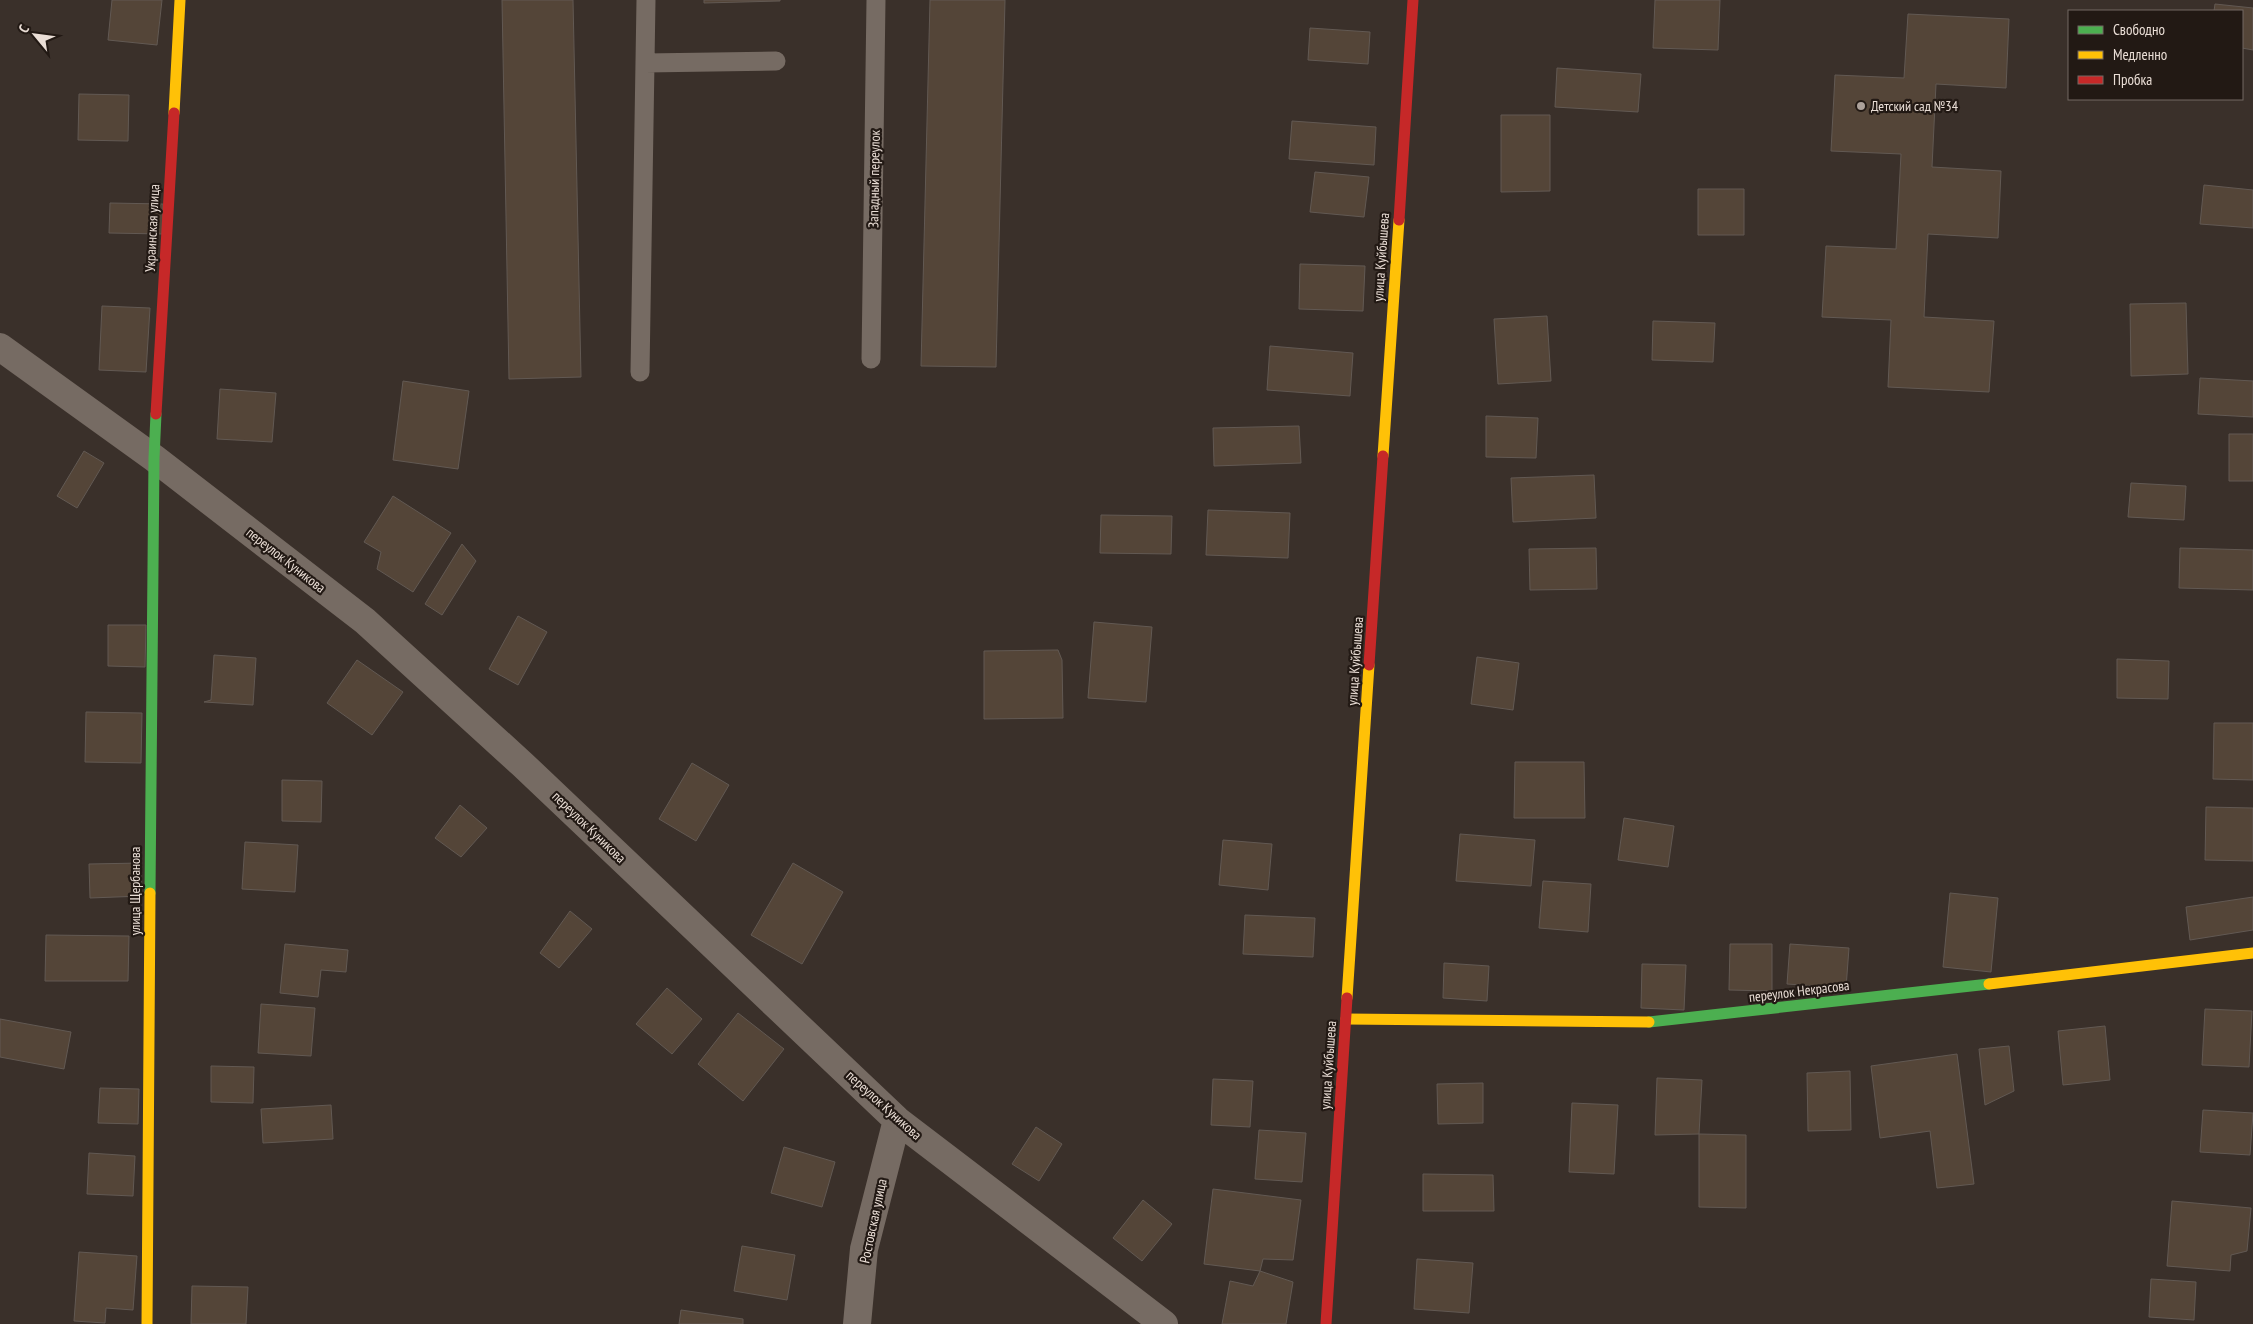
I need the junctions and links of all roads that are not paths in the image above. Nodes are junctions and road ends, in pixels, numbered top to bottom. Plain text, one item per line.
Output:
1 (180, 0) edge
2 (646, 0) edge
3 (876, 0) edge
4 (1413, 0) edge
5 (776, 60) dead end
6 (645, 63) junction
7 (0, 347) edge
8 (871, 359) dead end
9 (640, 372) dead end
10 (154, 458) junction
11 (2253, 953) edge
12 (1346, 1019) junction
13 (897, 1120) junction
14 (147, 1324) edge
15 (857, 1324) edge
16 (1164, 1324) edge
17 (1326, 1324) edge

1 - 10 street, Украинская улица
2 - 6 lane
3 - 8 lane, Западный переулок
4 - 12 street, улица Куйбышева
5 - 6 lane
6 - 9 lane
7 - 10 street, переулок Куникова
10 - 13 street, переулок Куникова
10 - 14 street, улица Щербанова
11 - 12 street, переулок Некрасова
12 - 17 street, улица Куйбышева
13 - 15 street, Ростовская улица
13 - 16 street, переулок Куникова

